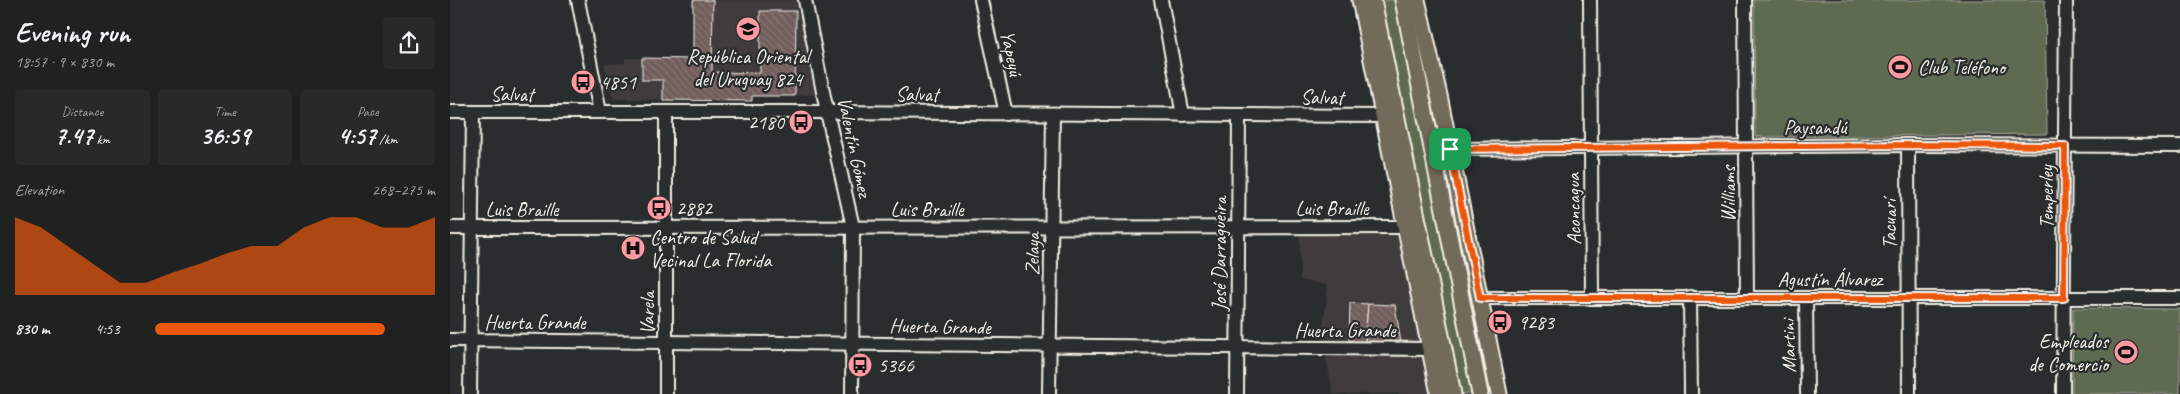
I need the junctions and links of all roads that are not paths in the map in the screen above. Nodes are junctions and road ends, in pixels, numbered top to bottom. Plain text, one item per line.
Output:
1 (578, 0) edge
2 (805, 0) edge
3 (981, 0) edge
4 (1162, 0) edge
5 (1360, 0) edge
6 (1373, 0) edge
7 (1403, 0) edge
8 (1417, 0) edge
9 (1590, 0) edge
10 (1745, 0) edge
11 (2066, 0) edge
12 (1440, 100) junction
13 (450, 110) edge
14 (473, 112) junction
15 (600, 112) junction
16 (666, 112) junction
17 (827, 112) junction
18 (1006, 114) junction
19 (1053, 114) junction
20 (1184, 115) junction
21 (1239, 115) junction
22 (1383, 116) junction
23 (1908, 145) junction
24 (1746, 146) junction
25 (2065, 146) junction
26 (2180, 146) edge
27 (1591, 148) junction
28 (1450, 149) junction
29 (1444, 212) junction
30 (666, 227) junction
31 (853, 227) junction
32 (1052, 227) junction
33 (1238, 227) junction
34 (1405, 227) junction
35 (450, 228) edge
36 (472, 228) junction
37 (1592, 297) junction
38 (1690, 297) junction
39 (1480, 298) junction
40 (1747, 298) junction
41 (1806, 298) junction
42 (1908, 298) junction
43 (2064, 298) junction
44 (2180, 298) edge
45 (450, 340) edge
46 (470, 341) junction
47 (666, 342) junction
48 (852, 344) junction
49 (1050, 346) junction
50 (1237, 347) junction
51 (1430, 349) junction
52 (1448, 367) junction
53 (470, 394) edge
54 (666, 394) edge
55 (852, 394) edge
56 (1049, 394) edge
57 (1237, 394) edge
58 (1439, 394) edge
59 (1444, 394) edge
60 (1453, 394) edge
61 (1480, 394) edge
62 (1499, 394) edge
63 (1691, 394) edge
64 (1807, 394) edge
65 (1909, 394) edge
66 (2063, 394) edge

1 - 15 street
2 - 17 street, Valentín Gómez
3 - 18 street, Yapeyú
4 - 20 street
5 - 22 main road
6 - 52 main road
7 - 29 main road
8 - 12 main road
9 - 27 street, Aconcagua
10 - 24 street, Williams
11 - 25 street, Temperley
12 - 28 main road
12 - 29 main road
13 - 14 street, Salvat
14 - 15 street, Salvat
14 - 36 street
15 - 16 street, Salvat
16 - 17 street, Salvat
16 - 30 street, Varela
17 - 18 street, Salvat
17 - 31 street, Valentín Gómez
18 - 19 street, Salvat
19 - 20 street, Salvat
19 - 32 street, Zelaya
20 - 21 street, Salvat
21 - 22 street, Salvat
21 - 33 street, José Darragueira
22 - 34 main road
23 - 24 street, Paysandú
23 - 25 street, Paysandú
23 - 42 street, Tacuarí
24 - 27 street, Paysandú
24 - 40 street, Williams
25 - 26 street, Paysandú
25 - 43 street, Temperley
27 - 28 street, Paysandú
27 - 37 street, Aconcagua
28 - 39 main road
29 - 61 main road
30 - 31 street, Luis Braille
30 - 36 street, Luis Braille
30 - 47 street, Varela
31 - 32 street, Luis Braille
31 - 48 street, Valentín Gómez
32 - 33 street, Luis Braille
32 - 49 street, Zelaya
33 - 34 street, Luis Braille
33 - 50 street, José Darragueira
34 - 51 main road
35 - 36 street, Luis Braille
36 - 46 street
37 - 38 street, Agustín Álvarez
37 - 39 street, Agustín Álvarez
38 - 40 street, Agustín Álvarez
38 - 63 street
39 - 62 main road
40 - 41 street, Agustín Álvarez
41 - 42 street, Agustín Álvarez
41 - 64 street, Martini
42 - 43 street, Agustín Álvarez
42 - 65 street, Tacuarí
43 - 44 street, Agustín Álvarez
43 - 66 street, Temperley
45 - 46 street, Huerta Grande
46 - 47 street, Huerta Grande
46 - 53 street
47 - 48 street, Huerta Grande
47 - 54 street, Varela
48 - 49 street, Huerta Grande
48 - 55 street, Valentín Gómez
49 - 50 street, Huerta Grande
49 - 56 street, Zelaya
50 - 51 street, Huerta Grande
50 - 57 street, José Darragueira
51 - 58 main road
52 - 59 main road
52 - 60 main road

